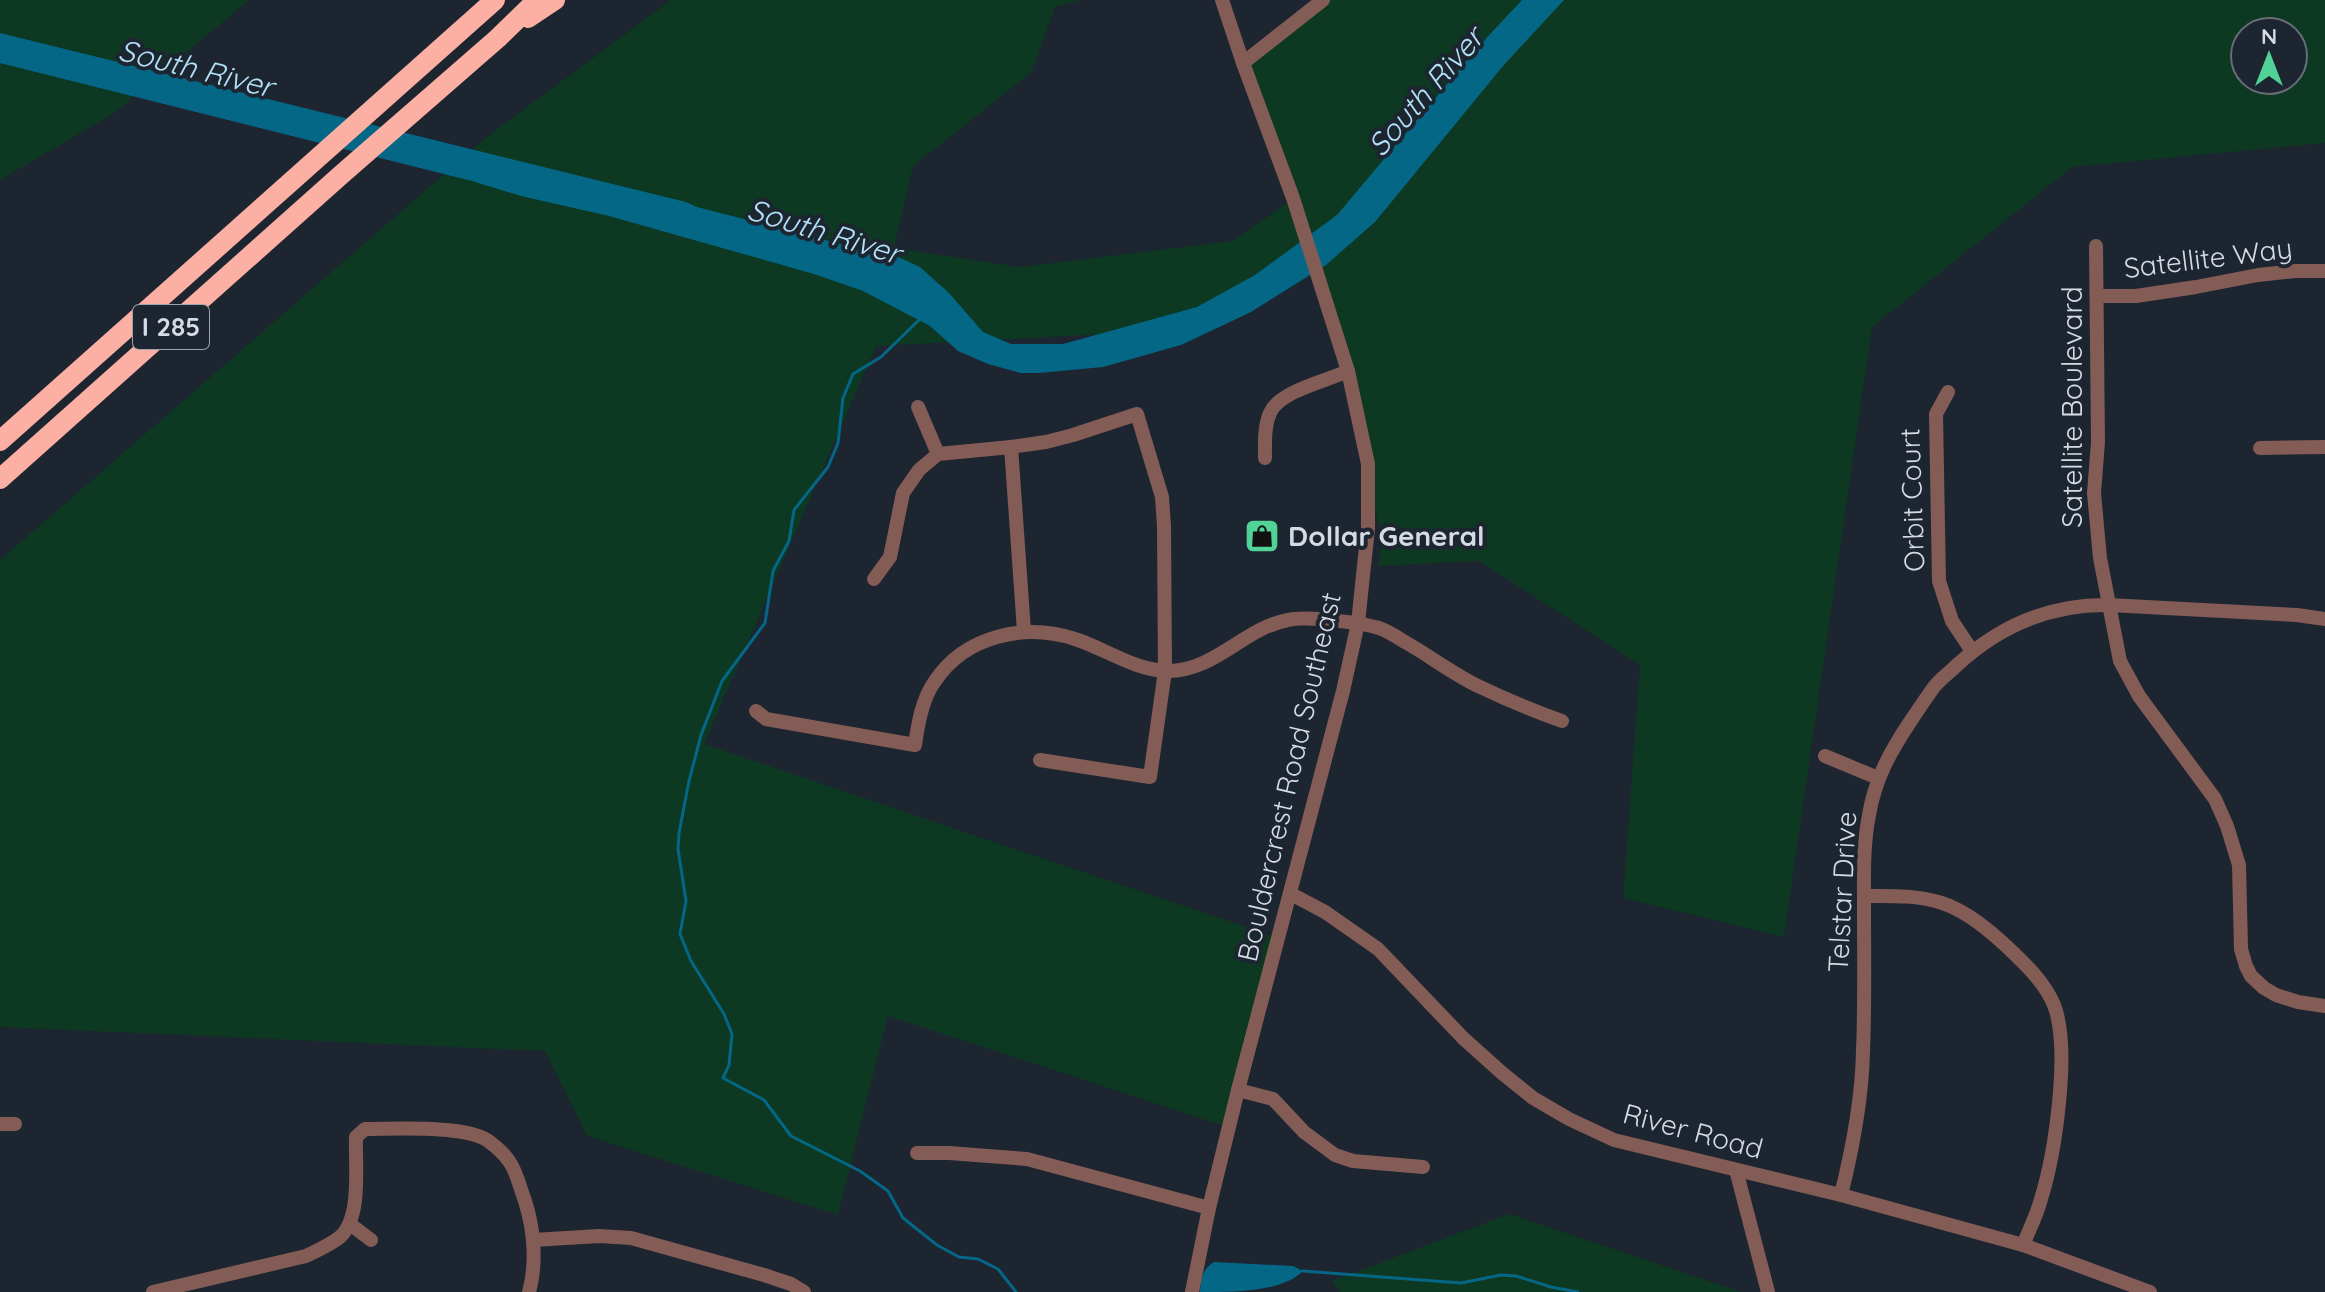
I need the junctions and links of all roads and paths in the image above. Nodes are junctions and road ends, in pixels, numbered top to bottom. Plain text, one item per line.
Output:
1 (480, 0) edge
2 (495, 0) edge
3 (537, 0) edge
4 (555, 0) edge
5 (1222, 0) edge
6 (1323, 0) edge
7 (498, 38) junction
8 (1243, 63) junction
9 (373, 107) junction
10 (2096, 246) dead end
11 (2325, 271) edge
12 (2098, 296) junction
13 (1348, 371) junction
14 (1948, 392) dead end
15 (918, 407) dead end
16 (0, 441) edge
17 (1011, 447) junction
18 (2325, 447) edge
19 (2260, 448) dead end
20 (938, 454) junction
21 (1265, 458) dead end
22 (0, 479) edge
23 (874, 579) dead end
24 (2109, 605) junction
25 (2325, 619) edge
26 (1358, 623) junction
27 (1024, 631) junction
28 (1972, 651) junction
29 (1165, 671) junction
30 (756, 711) dead end
31 (1562, 721) dead end
32 (1825, 756) dead end
33 (1040, 760) dead end
34 (1878, 778) junction
35 (1291, 894) junction
36 (1864, 896) junction
37 (2325, 1006) edge
38 (1238, 1090) junction
39 (917, 1153) dead end
40 (1423, 1167) dead end
41 (1736, 1170) junction
42 (1841, 1195) junction
43 (1209, 1208) junction
44 (350, 1224) junction
45 (371, 1240) dead end
46 (533, 1240) junction
47 (2023, 1245) junction
48 (153, 1292) edge
49 (529, 1292) edge
50 (804, 1292) edge
51 (1192, 1292) edge
52 (1768, 1292) edge
53 (2150, 1292) edge

1 - 9 highway
2 - 9 highway, I 285
3 - 7 highway, I 285
4 - 7 highway
5 - 8 street, Bouldercrest Road Southeast
6 - 8 street
7 - 22 highway, I 285
8 - 13 street, Bouldercrest Road Southeast
9 - 16 highway, I 285
10 - 12 street, Satellite Boulevard
11 - 12 street, Satellite Way
12 - 24 street, Satellite Boulevard
13 - 21 street
13 - 26 street, Bouldercrest Road Southeast
14 - 28 street, Orbit Court
15 - 20 street
17 - 20 street
17 - 27 street
17 - 29 street
18 - 19 street
20 - 23 street
24 - 25 street, Telstar Drive
24 - 28 street, Telstar Drive
24 - 37 street, Satellite Boulevard
26 - 29 street
26 - 31 street
26 - 35 street, Bouldercrest Road Southeast
27 - 29 street
27 - 30 street
28 - 34 street, Telstar Drive
29 - 33 street
32 - 34 street
34 - 36 street, Telstar Drive
35 - 38 street, Bouldercrest Road Southeast
35 - 41 street, River Road
36 - 42 street, Telstar Drive
36 - 47 street
38 - 40 street
38 - 43 street, Bouldercrest Road Southeast
39 - 43 street
41 - 42 street, River Road
41 - 52 street
42 - 47 street, River Road
43 - 51 street, Bouldercrest Road Southeast
44 - 45 street
44 - 46 street
44 - 48 street
46 - 49 street
46 - 50 street
47 - 53 street, River Road

